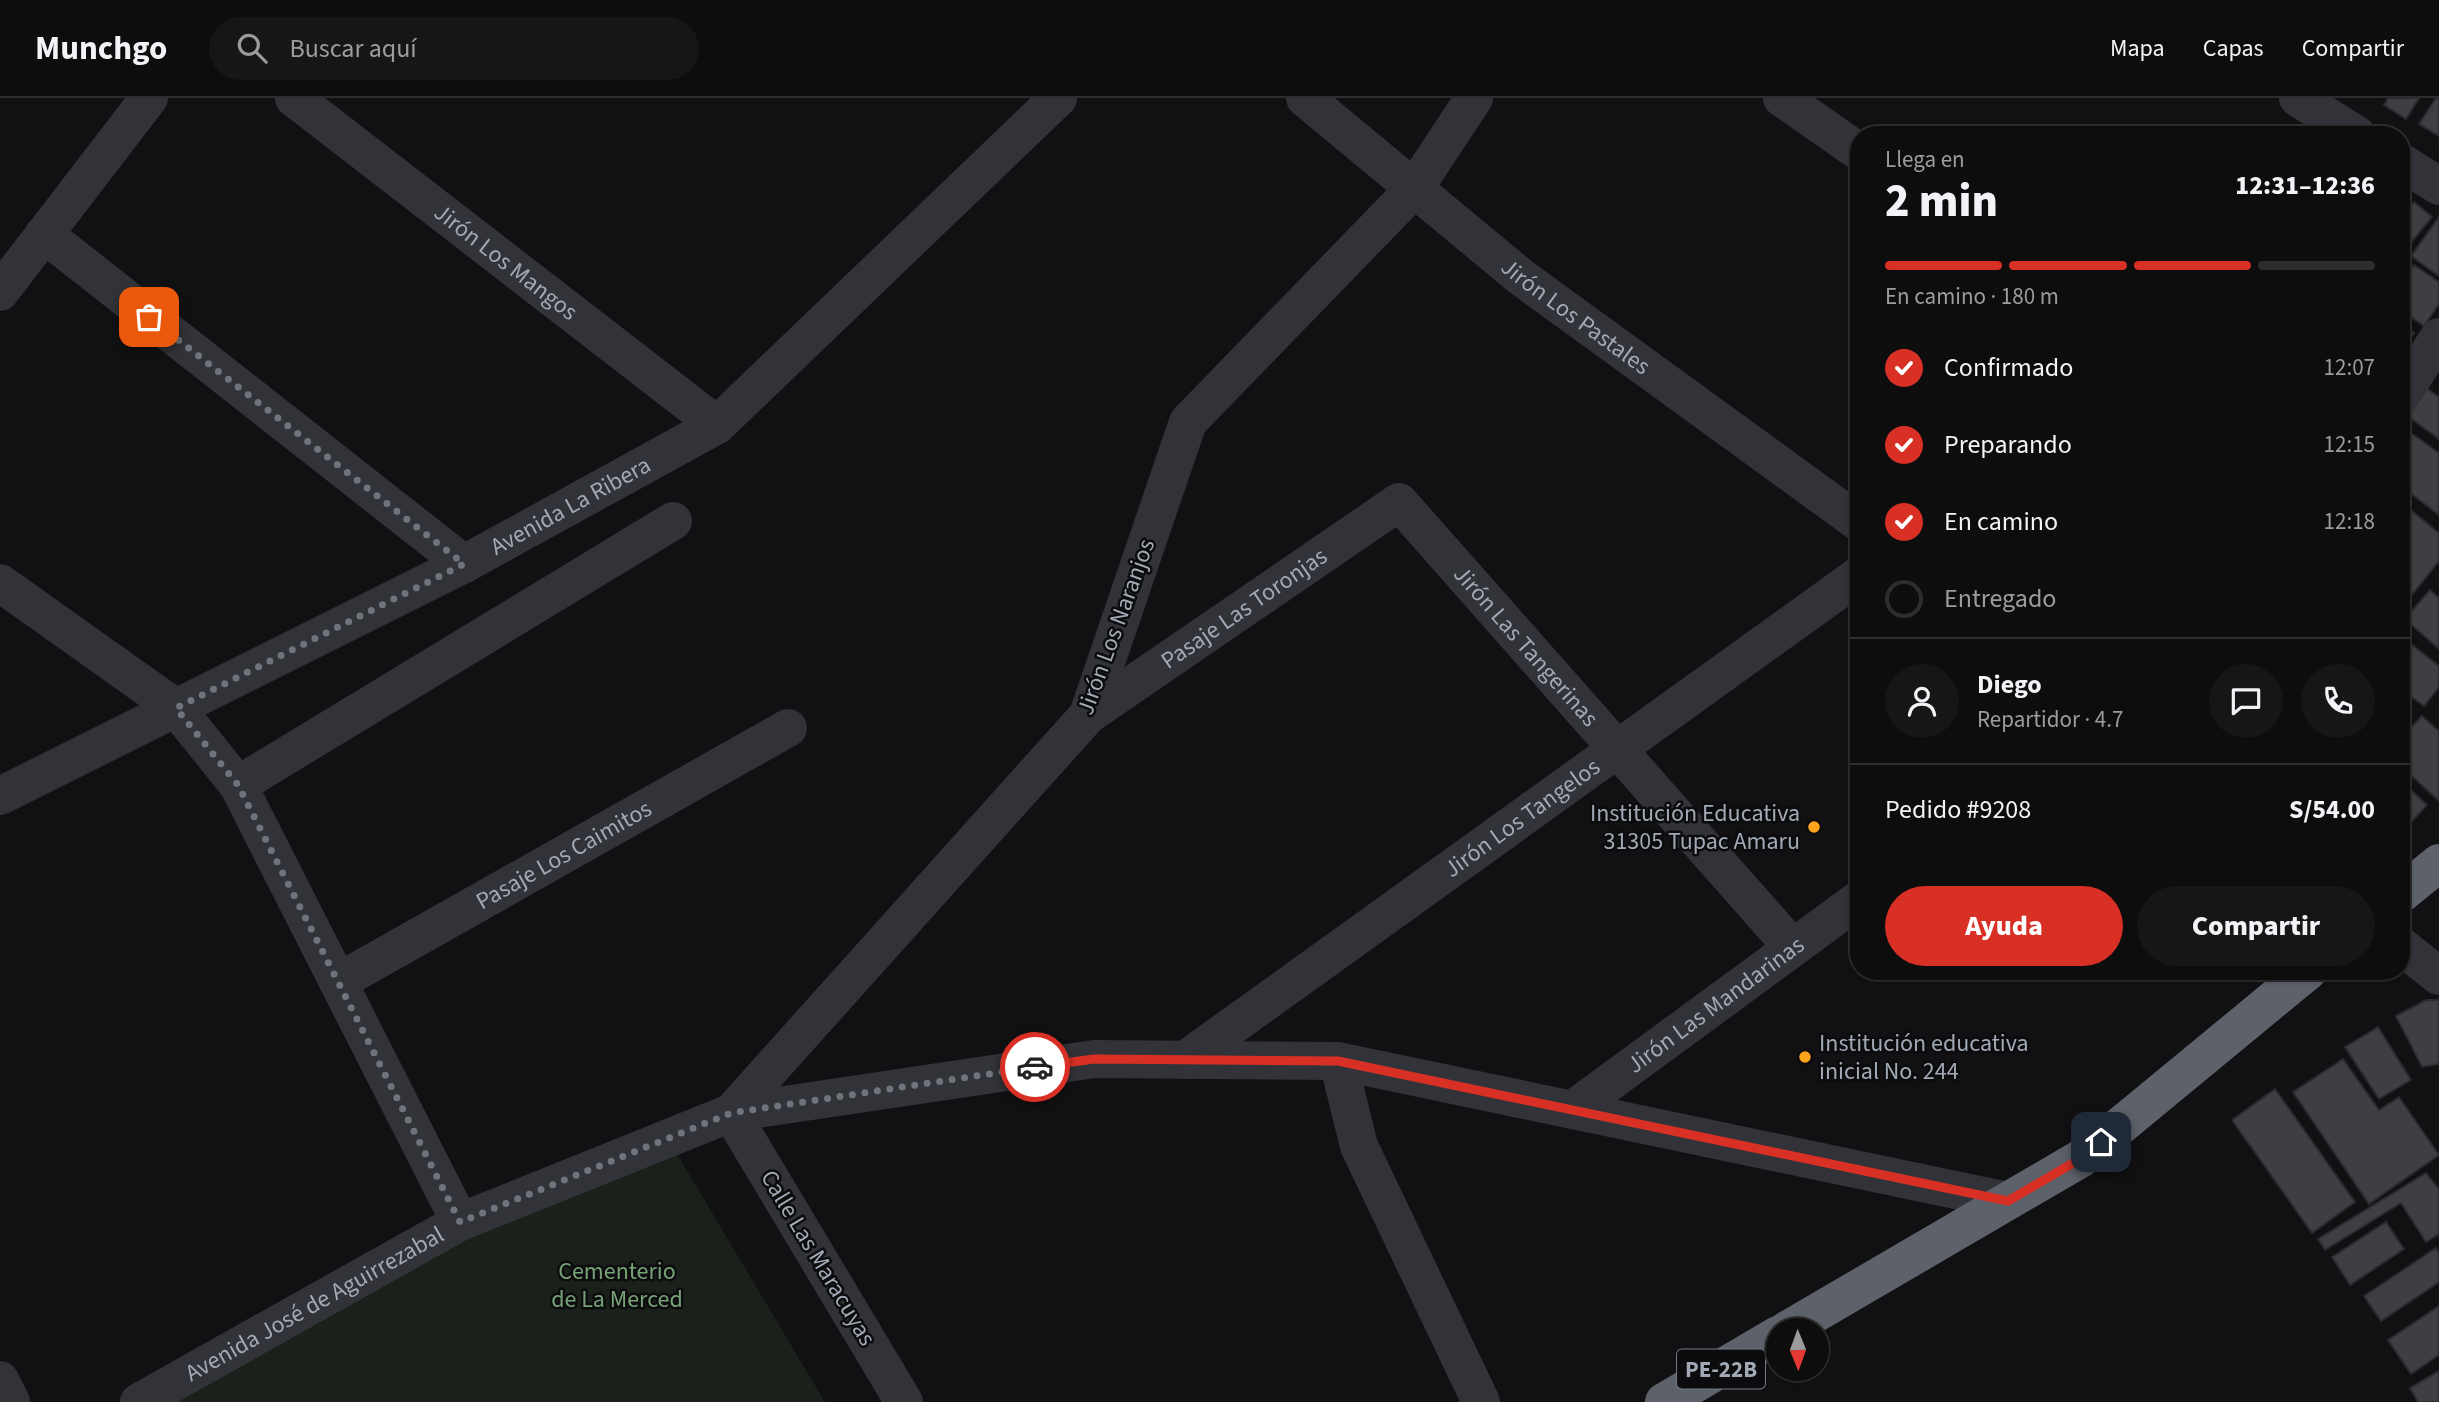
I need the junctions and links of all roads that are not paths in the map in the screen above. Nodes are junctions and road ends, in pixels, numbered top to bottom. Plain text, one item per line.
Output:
1 (149, 98) edge
2 (294, 98) edge
3 (1058, 98) edge
4 (1305, 98) edge
5 (1474, 98) edge
6 (1782, 98) edge
7 (2298, 98) edge
8 (2343, 126) edge
9 (1850, 145) edge
10 (2410, 168) edge
11 (2439, 186) edge
12 (1414, 190) junction
13 (44, 234) junction
14 (0, 292) edge
15 (2439, 337) edge
16 (2410, 382) edge
17 (717, 425) junction
18 (1399, 502) joint
19 (1850, 516) edge
20 (673, 522) dead end
21 (464, 564) junction
22 (1850, 582) edge
23 (0, 583) edge
24 (176, 708) junction
25 (1088, 715) junction
26 (788, 728) dead end
27 (1618, 749) junction
28 (238, 785) junction
29 (0, 796) edge
30 (2439, 863) edge
31 (2410, 887) edge
32 (1850, 906) edge
33 (1793, 948) junction
34 (2410, 953) edge
35 (2439, 976) edge
36 (2297, 980) edge
37 (338, 982) junction
38 (1185, 1060) junction
39 (1338, 1061) junction
40 (1572, 1110) junction
41 (731, 1113) junction
42 (2008, 1201) junction
43 (460, 1222) junction
44 (1808, 1318) edge
45 (1766, 1342) edge
46 (0, 1380) edge
47 (11, 1402) edge
48 (139, 1402) edge
49 (905, 1402) edge
50 (1481, 1402) edge
51 (1664, 1402) edge

1 - 13 street
2 - 17 street, Jirón Los Mangos
3 - 17 street, Avenida La Ribera
4 - 12 street, Jirón Los Pastales
5 - 12 street, Jirón Los Naranjos
6 - 9 street
7 - 8 street
10 - 11 street
12 - 19 street, Jirón Los Pastales
12 - 25 street, Jirón Los Naranjos
13 - 14 street
13 - 21 street
15 - 16 street
17 - 21 street, Avenida La Ribera
18 - 25 street, Pasaje Las Toronjas
18 - 27 street, Jirón Las Tangerinas
20 - 28 street
21 - 24 street, Avenida La Ribera
22 - 27 street, Jirón Los Tangelos
23 - 24 street
24 - 28 street
24 - 29 street, Avenida La Ribera
25 - 41 street, Jirón Los Naranjos
26 - 37 street, Pasaje Los Caimitos
27 - 33 street, Jirón Las Tangerinas
27 - 38 street, Jirón Los Tangelos
28 - 37 street
30 - 31 highway
32 - 33 street, Jirón Las Mandarinas
33 - 40 street, Jirón Las Mandarinas
34 - 35 street
36 - 42 highway, PE-22B
37 - 43 street
38 - 39 street, Avenida José de Aguirrezabal
38 - 41 street, Avenida José de Aguirrezabal
39 - 40 street, Avenida José de Aguirrezabal
39 - 50 street
40 - 42 street, Avenida José de Aguirrezabal
41 - 43 street, Avenida José de Aguirrezabal
41 - 49 street, Calle Las Maracuyas
42 - 44 highway, PE-22B
43 - 48 street, Avenida José de Aguirrezabal
45 - 51 highway, PE-22B
46 - 47 street

